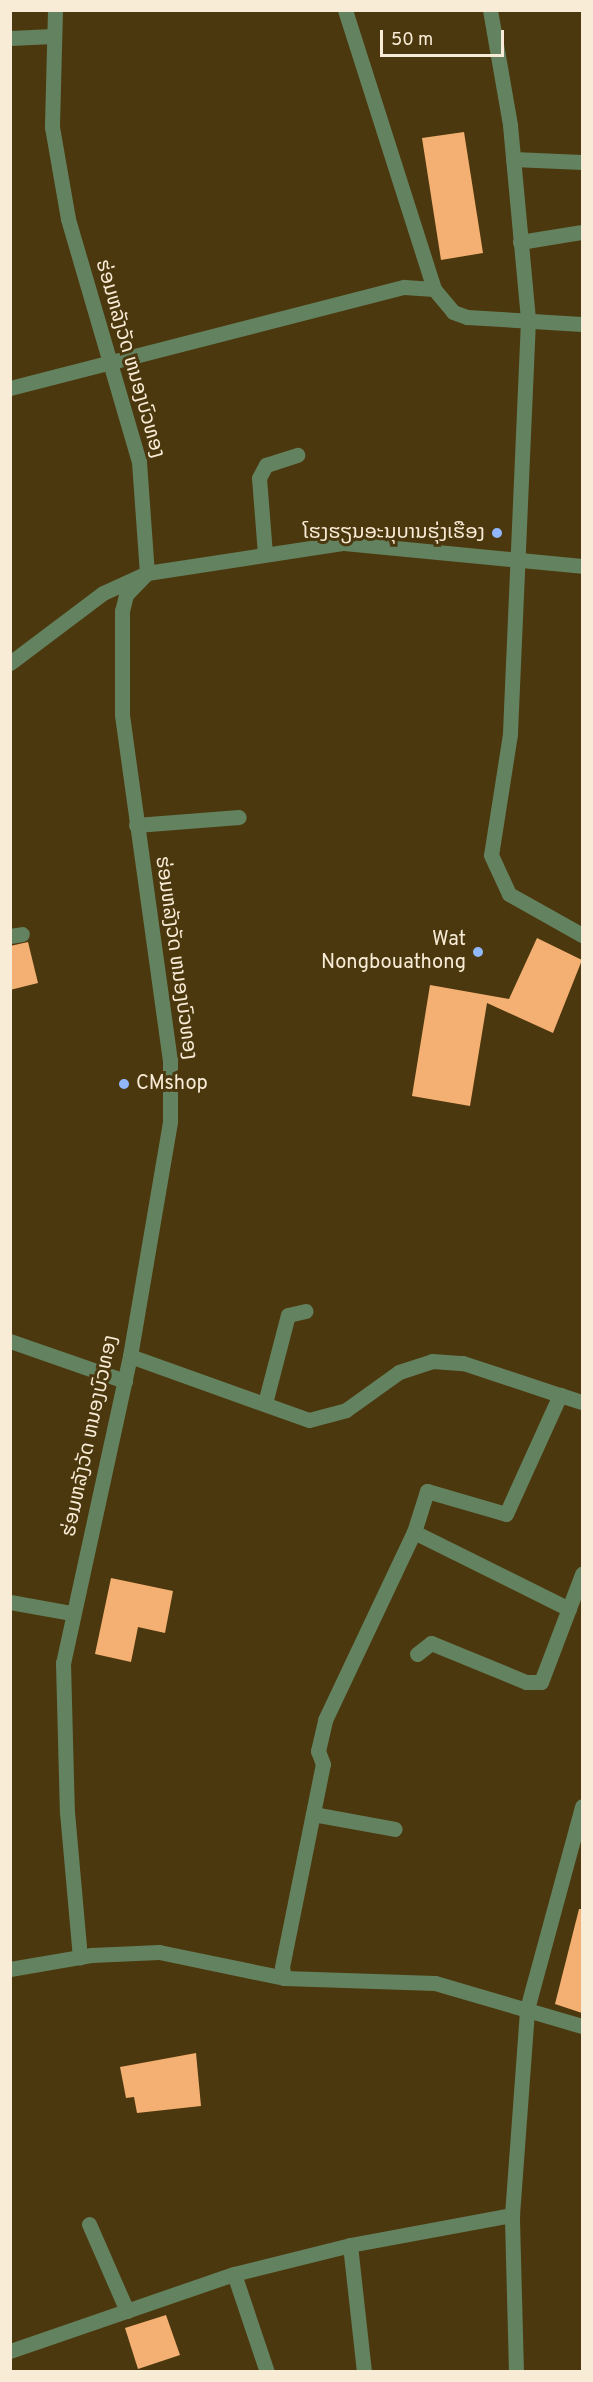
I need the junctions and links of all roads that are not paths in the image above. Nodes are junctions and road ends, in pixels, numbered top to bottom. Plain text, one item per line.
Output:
1 (55, 10) edge
2 (345, 10) edge
3 (490, 10) edge
4 (53, 36) junction
5 (10, 38) edge
6 (513, 159) junction
7 (582, 162) edge
8 (582, 232) edge
9 (520, 242) junction
10 (434, 289) junction
11 (528, 320) junction
12 (582, 324) edge
13 (110, 366) junction
14 (10, 388) edge
15 (297, 455) dead end
16 (265, 554) junction
17 (522, 558) junction
18 (582, 566) edge
19 (147, 573) junction
20 (10, 663) edge
21 (239, 817) dead end
22 (136, 825) junction
23 (582, 935) edge
24 (306, 1311) dead end
25 (10, 1341) edge
26 (130, 1356) junction
27 (125, 1381) junction
28 (560, 1395) junction
29 (582, 1402) edge
30 (265, 1403) junction
31 (414, 1532) junction
32 (582, 1574) edge
33 (10, 1602) edge
34 (569, 1609) junction
35 (72, 1613) junction
36 (417, 1654) dead end
37 (582, 1806) edge
38 (313, 1814) junction
39 (395, 1829) dead end
40 (80, 1957) junction
41 (10, 1969) edge
42 (284, 1978) junction
43 (528, 2009) junction
44 (582, 2026) edge
45 (512, 2216) junction
46 (89, 2224) dead end
47 (350, 2245) junction
48 (234, 2274) junction
49 (127, 2311) junction
50 (10, 2351) edge
51 (267, 2372) edge
52 (364, 2372) edge
53 (516, 2372) edge

1 - 4 street, ຮ່ອມຫລັງວັດ ຫນອງບົວທອງ
2 - 10 street
3 - 6 street
4 - 5 street
4 - 13 street, ຮ່ອມຫລັງວັດ ຫນອງບົວທອງ
6 - 7 street
6 - 9 street
8 - 9 street
9 - 11 street
10 - 11 street
10 - 13 street
11 - 12 street
11 - 17 street
13 - 14 street
13 - 19 street, ຮ່ອມຫລັງວັດ ຫນອງບົວທອງ
15 - 16 street
16 - 17 street
16 - 19 street
17 - 18 street
17 - 23 street
19 - 20 street
19 - 22 street, ຮ່ອມຫລັງວັດ ຫນອງບົວທອງ
21 - 22 street
22 - 26 street, ຮ່ອມຫລັງວັດ ຫນອງບົວທອງ
24 - 30 street
25 - 27 street
26 - 27 street, ຮ່ອມຫລັງວັດ ຫນອງບົວທອງ
26 - 30 street
27 - 35 street, ຮ່ອມຫລັງວັດ ຫນອງບົວທອງ
28 - 29 street
28 - 30 street
28 - 31 street
31 - 34 street
31 - 38 street
32 - 34 street
33 - 35 street
34 - 36 street
35 - 40 street, ຮ່ອມຫລັງວັດ ຫນອງບົວທອງ
37 - 43 street
38 - 39 street
38 - 42 street
40 - 41 street
40 - 42 street
42 - 43 street
43 - 44 street
43 - 45 street
45 - 47 street
45 - 53 street
46 - 49 street
47 - 48 street
47 - 52 street
48 - 49 street
48 - 51 street
49 - 50 street

